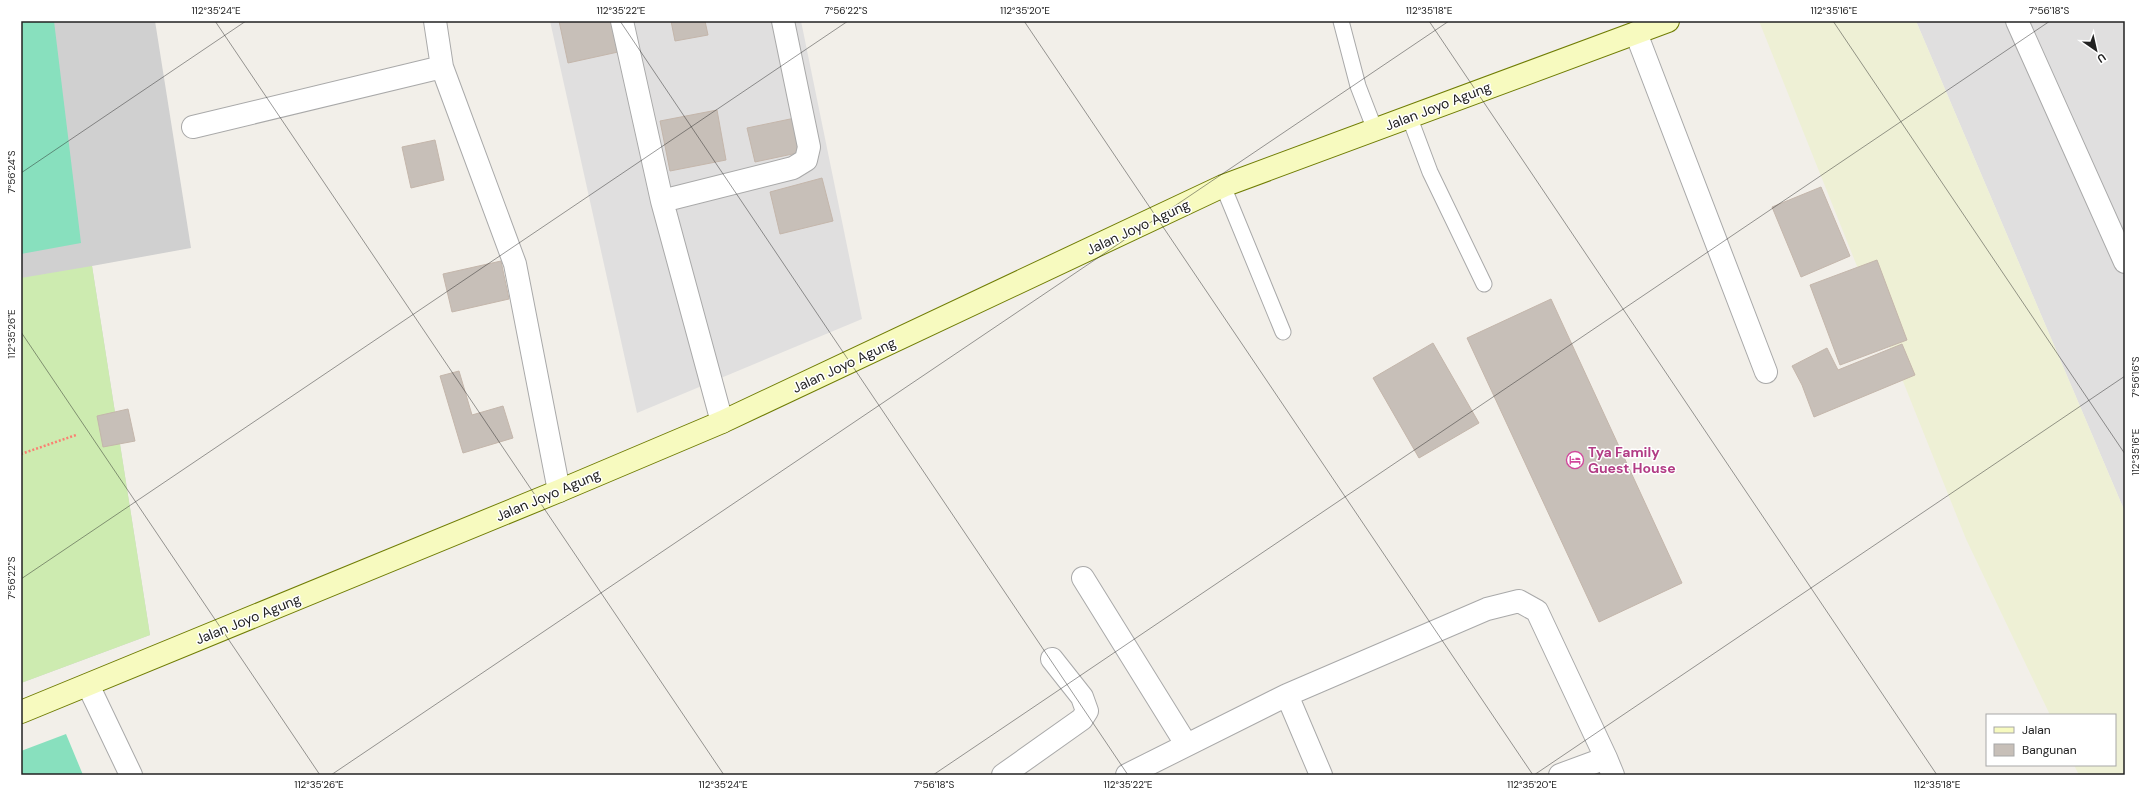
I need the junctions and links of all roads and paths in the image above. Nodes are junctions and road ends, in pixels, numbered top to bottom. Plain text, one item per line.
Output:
1 (435, 21) edge
2 (622, 21) edge
3 (784, 21) edge
4 (1341, 21) edge
5 (1668, 21) edge
6 (2017, 21) edge
7 (1636, 33) junction
8 (442, 67) junction
9 (1409, 116) junction
10 (193, 127) dead end
11 (1375, 130) junction
12 (1223, 186) junction
13 (662, 201) junction
14 (2125, 262) edge
15 (1484, 284) dead end
16 (1283, 332) dead end
17 (1766, 372) dead end
18 (722, 422) junction
19 (76, 435) dead end
20 (21, 454) edge
21 (559, 491) junction
22 (1083, 578) dead end
23 (1052, 659) dead end
24 (88, 685) junction
25 (1287, 695) junction
26 (21, 712) edge
27 (1186, 744) junction
28 (1610, 766) edge
29 (131, 775) edge
30 (1003, 775) edge
31 (1127, 775) edge
32 (1321, 775) edge
33 (1560, 775) edge

1 - 8 street
2 - 13 street
3 - 13 street
4 - 11 lane
5 - 7 main road, Jalan Joyo Agung
6 - 14 street
7 - 9 main road, Jalan Joyo Agung
7 - 17 street
8 - 10 street
8 - 21 street
9 - 11 main road, Jalan Joyo Agung
9 - 15 lane
11 - 12 main road, Jalan Joyo Agung
12 - 16 lane
12 - 18 main road, Jalan Joyo Agung
13 - 18 street
18 - 21 main road, Jalan Joyo Agung
19 - 20 path
21 - 24 main road, Jalan Joyo Agung
22 - 27 street
23 - 30 street
24 - 26 main road, Jalan Joyo Agung
24 - 29 street
25 - 27 street
25 - 28 street
25 - 32 street
27 - 31 street
28 - 33 street

